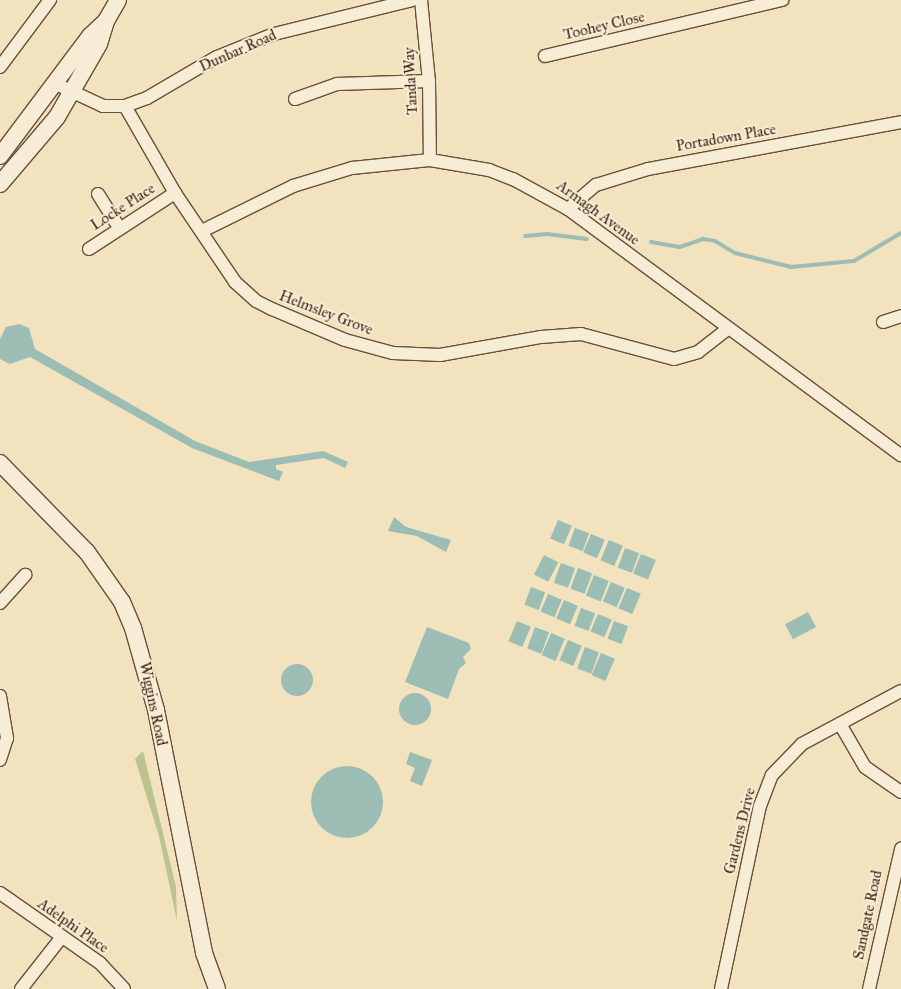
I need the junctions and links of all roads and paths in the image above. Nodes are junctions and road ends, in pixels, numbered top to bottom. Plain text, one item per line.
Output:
1 (50, 0) edge
2 (118, 0) edge
3 (412, 0) edge
4 (421, 0) edge
5 (725, 0) edge
6 (782, 0) edge
7 (728, 13) junction
8 (106, 21) junction
9 (545, 56) dead end
10 (0, 67) edge
11 (429, 81) junction
12 (56, 84) junction
13 (72, 93) junction
14 (295, 99) dead end
15 (125, 106) junction
16 (901, 122) edge
17 (0, 156) edge
18 (430, 160) junction
19 (0, 184) edge
20 (98, 194) dead end
21 (175, 194) junction
22 (568, 209) junction
23 (120, 229) junction
24 (202, 231) junction
25 (89, 249) dead end
26 (901, 316) edge
27 (882, 322) dead end
28 (727, 330) junction
29 (901, 455) edge
30 (0, 463) edge
31 (26, 575) dead end
32 (0, 603) edge
33 (901, 690) edge
34 (0, 696) edge
35 (840, 724) junction
36 (0, 760) edge
37 (901, 792) edge
38 (901, 849) edge
39 (0, 893) edge
40 (61, 938) junction
41 (21, 989) edge
42 (124, 989) edge
43 (217, 989) edge
44 (721, 989) edge
45 (869, 989) edge

1 - 10 street
2 - 8 street
3 - 15 street, Dunbar Road
4 - 11 street, Tanda Way
5 - 7 street
6 - 7 street, Toohey Close
7 - 9 street, Toohey Close
8 - 12 street
8 - 13 street
11 - 14 street
11 - 18 street, Tanda Way
12 - 13 street, Dunbar Road
12 - 17 street
13 - 15 street, Dunbar Road
13 - 19 street
15 - 21 street, Helmsley Grove
16 - 22 street, Portadown Place
18 - 22 street, Armagh Avenue
18 - 24 street, Armagh Avenue
20 - 23 street
21 - 23 street, Locke Place
21 - 24 street, Helmsley Grove
22 - 28 street, Armagh Avenue
23 - 25 street, Locke Place
24 - 28 street, Helmsley Grove
26 - 27 street
28 - 29 street, Armagh Avenue
30 - 43 street, Wiggins Road
31 - 32 street
33 - 35 street, Gardens Drive
34 - 36 street
35 - 37 street
35 - 44 street, Gardens Drive
38 - 45 street, Sandgate Road
39 - 40 street, Adelphi Place
40 - 41 street
40 - 42 street, Adelphi Place

